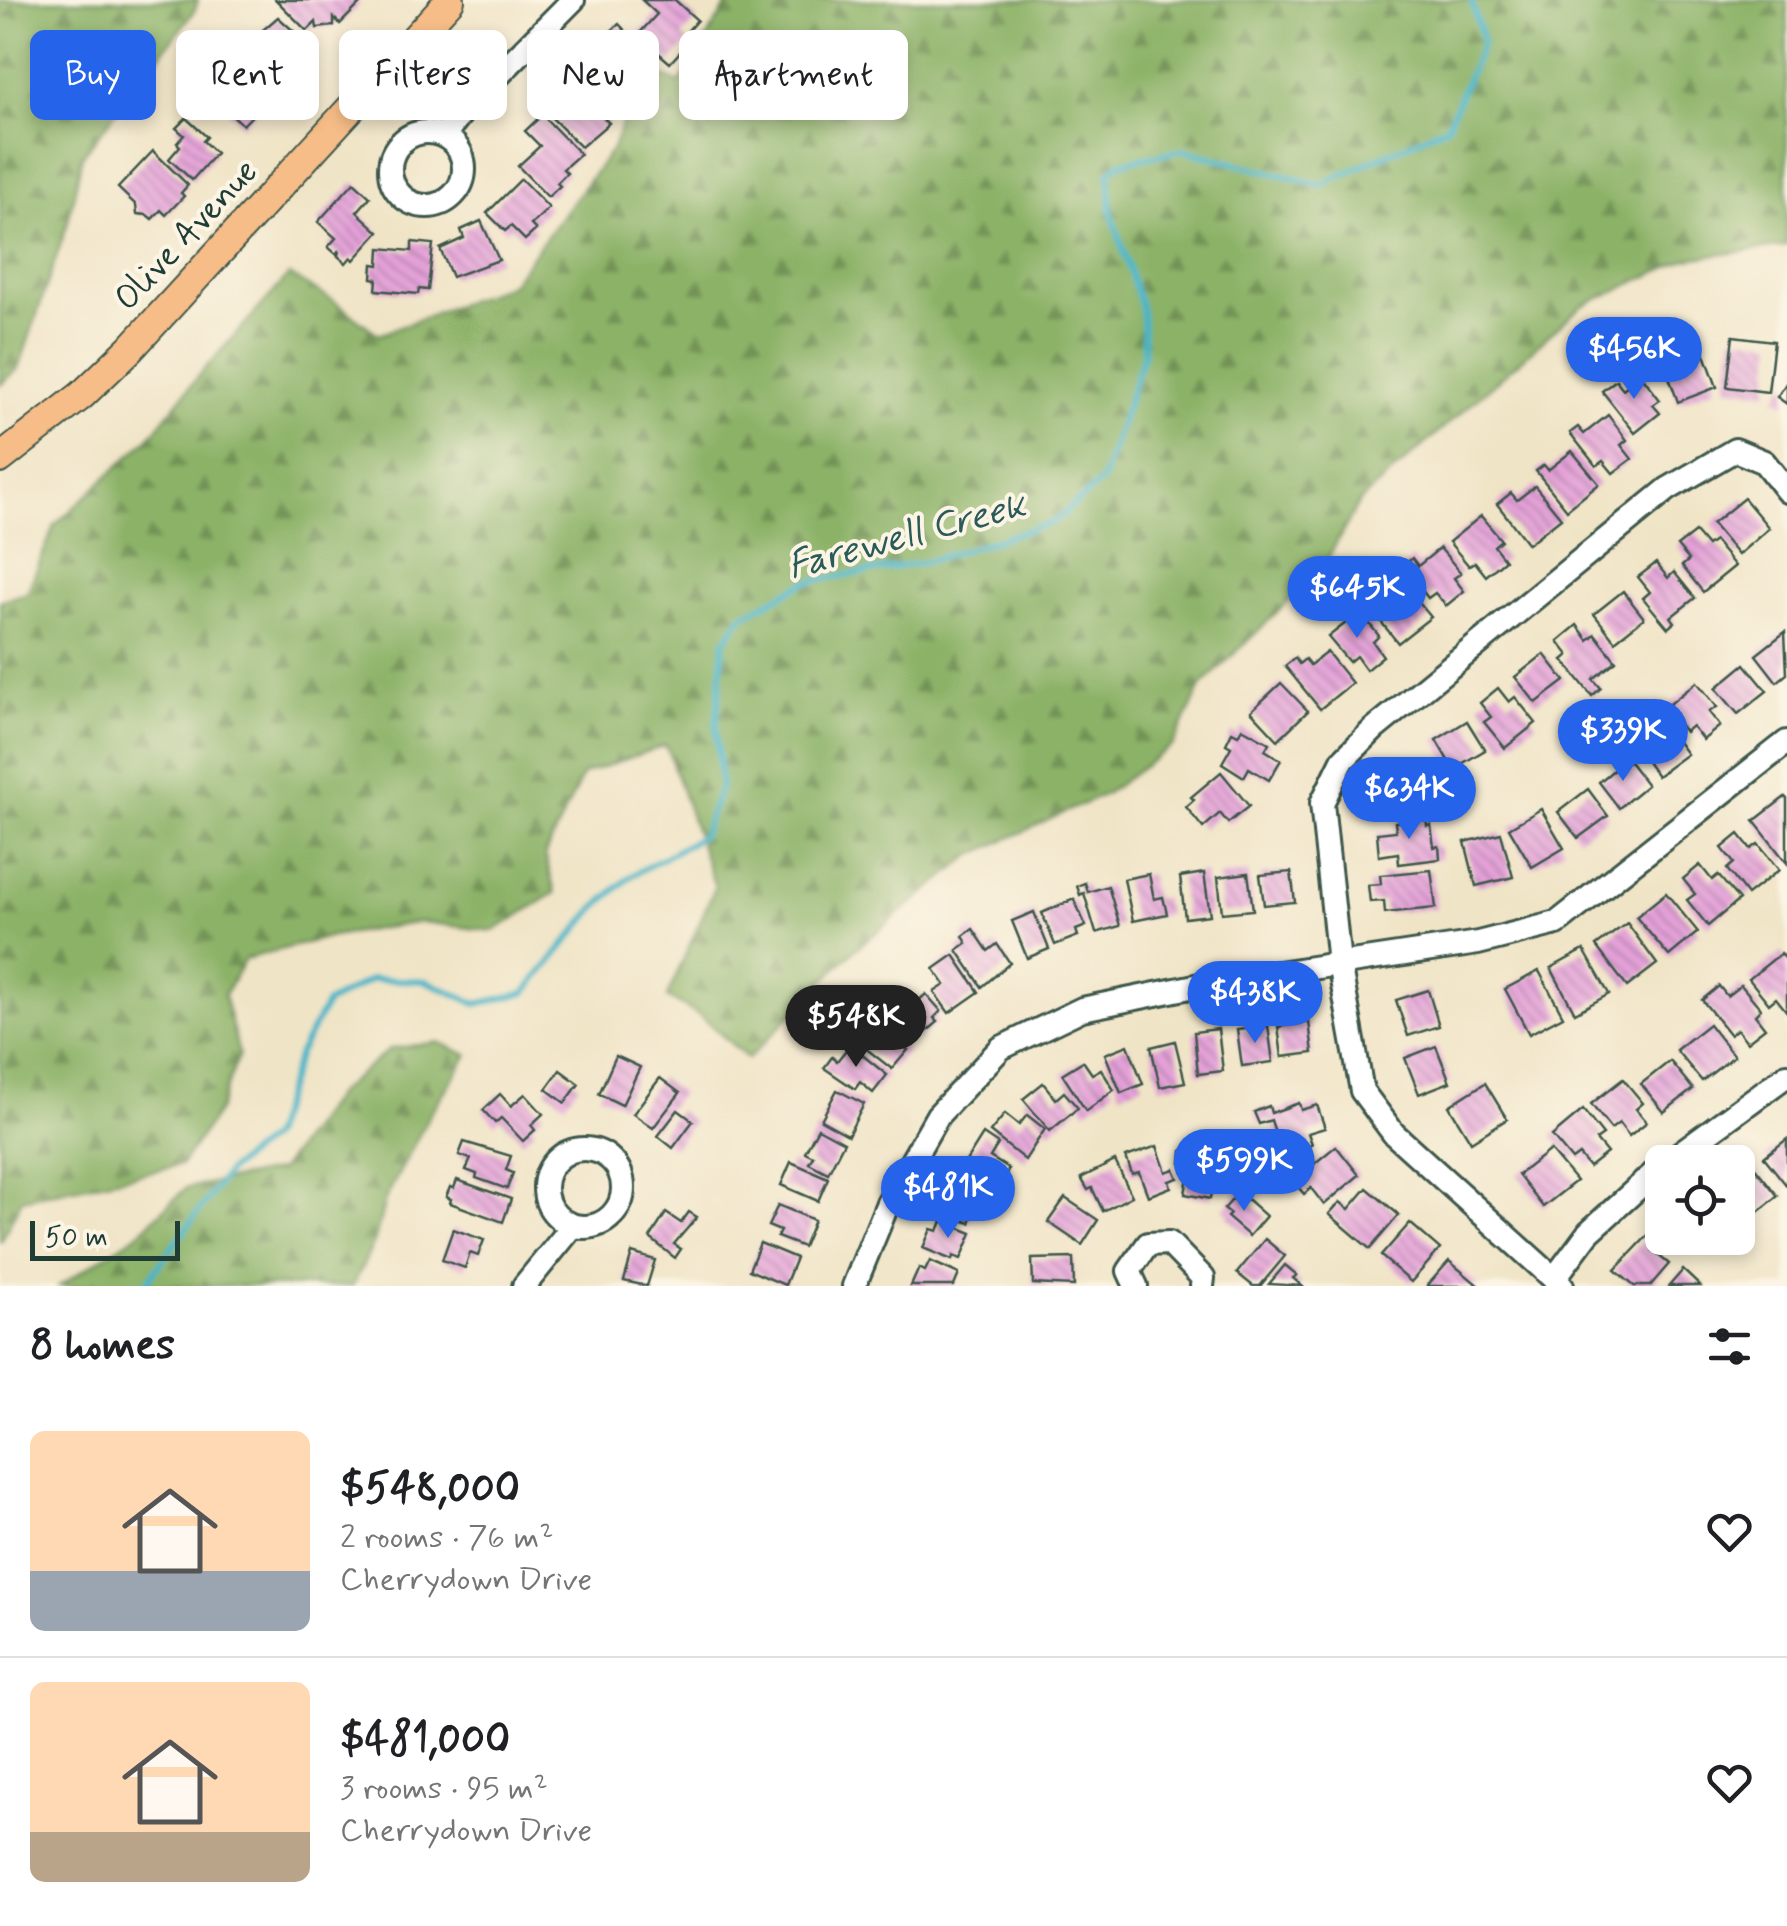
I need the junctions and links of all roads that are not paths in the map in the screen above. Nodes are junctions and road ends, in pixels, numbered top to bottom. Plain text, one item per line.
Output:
1 (450, 0) edge
2 (573, 0) edge
3 (444, 135) dead end
4 (0, 459) edge
5 (1787, 491) edge
6 (1787, 742) edge
7 (1339, 963) junction
8 (1787, 1075) edge
9 (1691, 1145) edge
10 (1645, 1182) edge
11 (572, 1226) dead end
12 (1558, 1282) edge
13 (524, 1286) edge
14 (854, 1286) edge
15 (1136, 1286) edge
16 (1202, 1286) edge

1 - 4 main road, Olive Avenue
2 - 3 street
5 - 7 street
6 - 7 street
7 - 12 street
7 - 14 street
8 - 9 street
10 - 12 street
11 - 13 street
15 - 16 street

